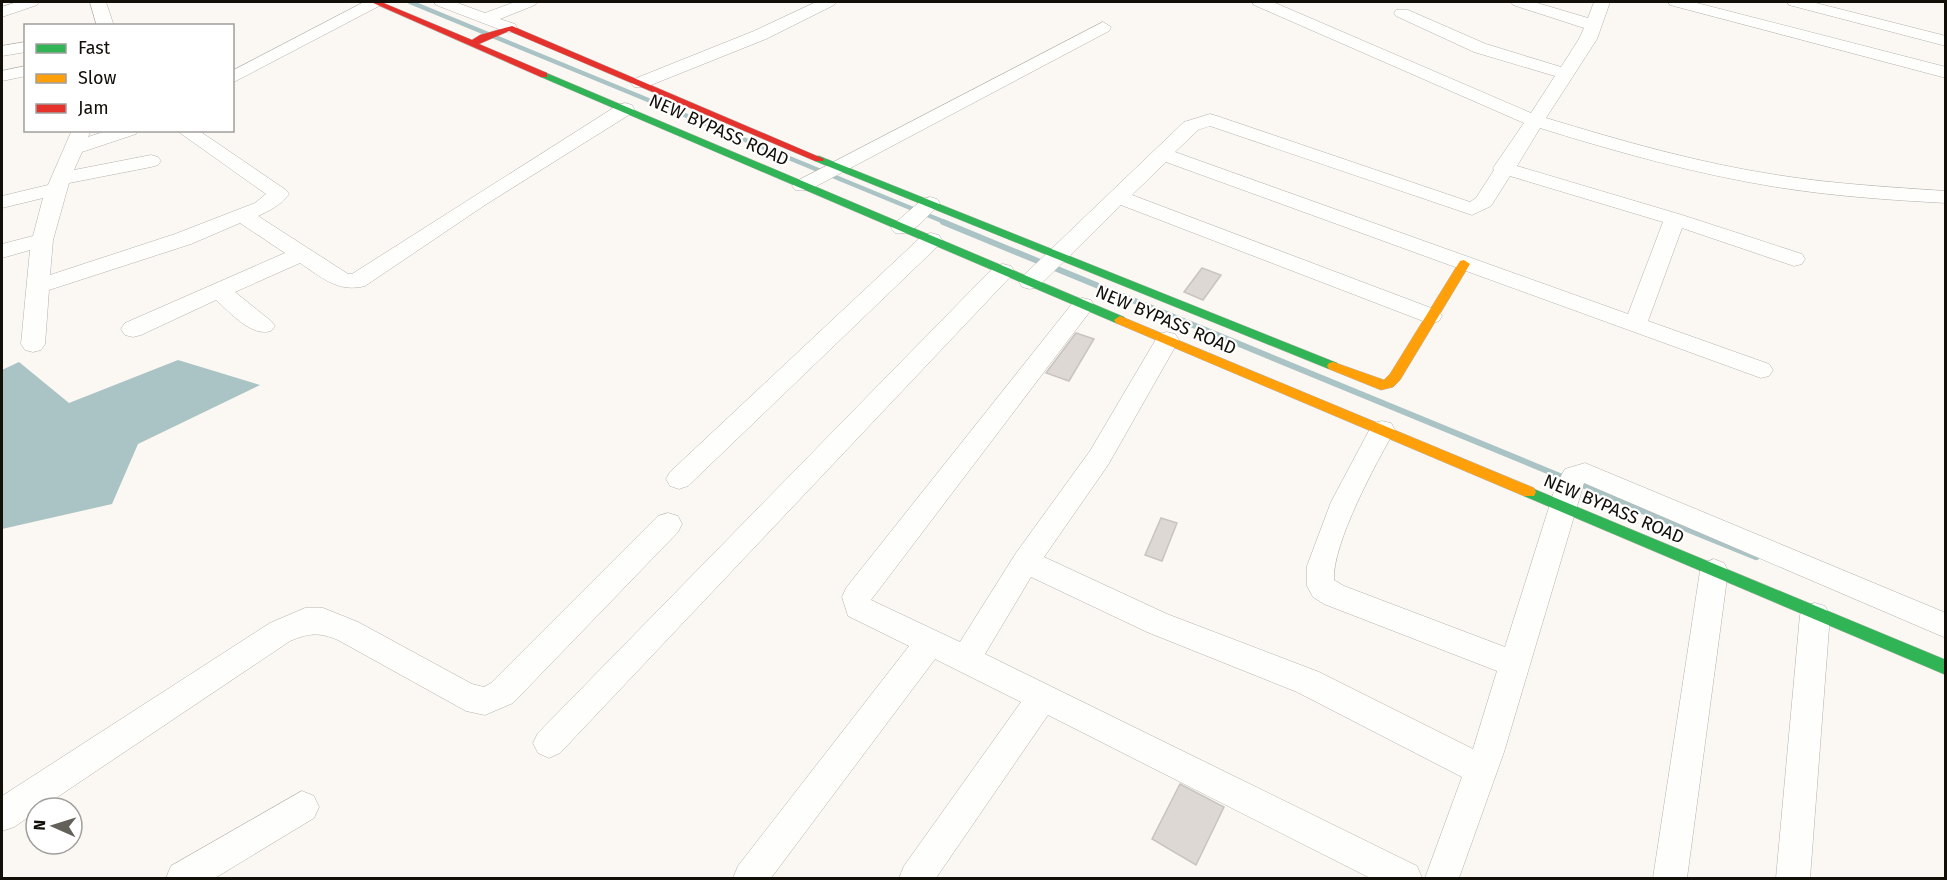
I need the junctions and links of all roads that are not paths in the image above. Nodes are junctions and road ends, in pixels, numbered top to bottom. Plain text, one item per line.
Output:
1 (31, 2) edge
2 (98, 2) edge
3 (375, 2) edge
4 (442, 2) edge
5 (529, 2) edge
6 (828, 2) edge
7 (1260, 2) edge
8 (1519, 2) edge
9 (1602, 2) edge
10 (1676, 2) edge
11 (1795, 2) edge
12 (2, 12) edge
13 (1402, 13) dead end
14 (105, 24) edge
15 (1593, 25) junction
16 (497, 26) junction
17 (1102, 27) dead end
18 (478, 40) junction
19 (1946, 41) edge
20 (24, 46) edge
21 (2, 51) edge
22 (24, 71) edge
23 (1946, 73) edge
24 (1566, 74) junction
25 (2, 76) edge
26 (234, 77) edge
27 (640, 83) junction
28 (625, 109) junction
29 (1534, 121) junction
30 (119, 132) edge
31 (188, 132) edge
32 (77, 140) edge
33 (1163, 154) junction
34 (151, 161) dead end
35 (1503, 168) junction
36 (830, 171) junction
37 (58, 184) junction
38 (802, 186) junction
39 (1119, 197) junction
40 (1946, 197) edge
41 (2, 202) edge
42 (918, 214) junction
43 (243, 216) junction
44 (1675, 219) junction
45 (42, 240) junction
46 (931, 240) junction
47 (2, 251) edge
48 (301, 254) junction
49 (1794, 259) dead end
50 (1464, 264) junction
51 (1047, 267) junction
52 (1003, 271) junction
53 (38, 285) junction
54 (219, 291) junction
55 (1083, 305) junction
56 (1431, 316) junction
57 (1636, 323) junction
58 (263, 326) dead end
59 (133, 329) dead end
60 (1167, 340) junction
61 (33, 344) dead end
62 (1761, 369) dead end
63 (1382, 430) junction
64 (679, 479) dead end
65 (1569, 489) junction
66 (668, 524) dead end
67 (1026, 561) junction
68 (1714, 571) junction
69 (1815, 615) junction
70 (1946, 626) edge
71 (929, 643) junction
72 (965, 660) junction
73 (1513, 664) junction
74 (1946, 668) edge
75 (1042, 698) junction
76 (549, 743) dead end
77 (1481, 770) junction
78 (302, 807) dead end
79 (2, 815) edge
80 (183, 879) edge
81 (750, 879) edge
82 (916, 879) edge
83 (1405, 879) edge
84 (1442, 879) edge
85 (1670, 879) edge
86 (1793, 879) edge

1 - 12 street
2 - 14 street
3 - 18 main road, NEW BYPASS ROAD
3 - 26 street
4 - 16 street
5 - 16 street
6 - 27 street
7 - 29 street
8 - 15 street
9 - 15 street
10 - 23 street
11 - 19 street
13 - 24 street
15 - 24 street
16 - 18 main road
16 - 27 main road
17 - 36 street
18 - 28 main road, NEW BYPASS ROAD
20 - 21 street
22 - 25 street
24 - 29 street
27 - 36 main road
28 - 38 main road, NEW BYPASS ROAD
28 - 48 street
29 - 35 street
29 - 40 street
30 - 32 street
31 - 43 street
32 - 37 street
33 - 35 street
33 - 39 street
33 - 50 street
34 - 37 street
35 - 44 street
36 - 38 street
36 - 42 main road
37 - 41 street
37 - 45 street
38 - 42 main road, NEW BYPASS ROAD
39 - 51 street
39 - 56 street
42 - 46 main road, NEW BYPASS ROAD
42 - 51 main road
43 - 48 street
43 - 53 street
44 - 49 street
44 - 57 street
45 - 47 street
45 - 53 street
46 - 52 main road, NEW BYPASS ROAD
46 - 64 street
48 - 54 street
50 - 56 main road
50 - 57 street
51 - 52 main road, NEW BYPASS ROAD
51 - 55 main road, NEW BYPASS ROAD
51 - 56 main road
52 - 76 street
53 - 61 street
54 - 58 street
54 - 59 street
55 - 60 main road, NEW BYPASS ROAD
55 - 71 street
57 - 62 street
60 - 63 main road, NEW BYPASS ROAD
60 - 67 street
63 - 65 main road, NEW BYPASS ROAD
63 - 73 street
65 - 68 main road, NEW BYPASS ROAD
65 - 70 street
65 - 73 street
66 - 79 street
67 - 72 street
67 - 77 street
68 - 69 main road, NEW BYPASS ROAD
68 - 85 street
69 - 74 main road, NEW BYPASS ROAD
69 - 86 street
71 - 72 street
71 - 81 street
72 - 75 street
73 - 77 street
75 - 82 street
75 - 83 street
77 - 84 street
78 - 80 street

